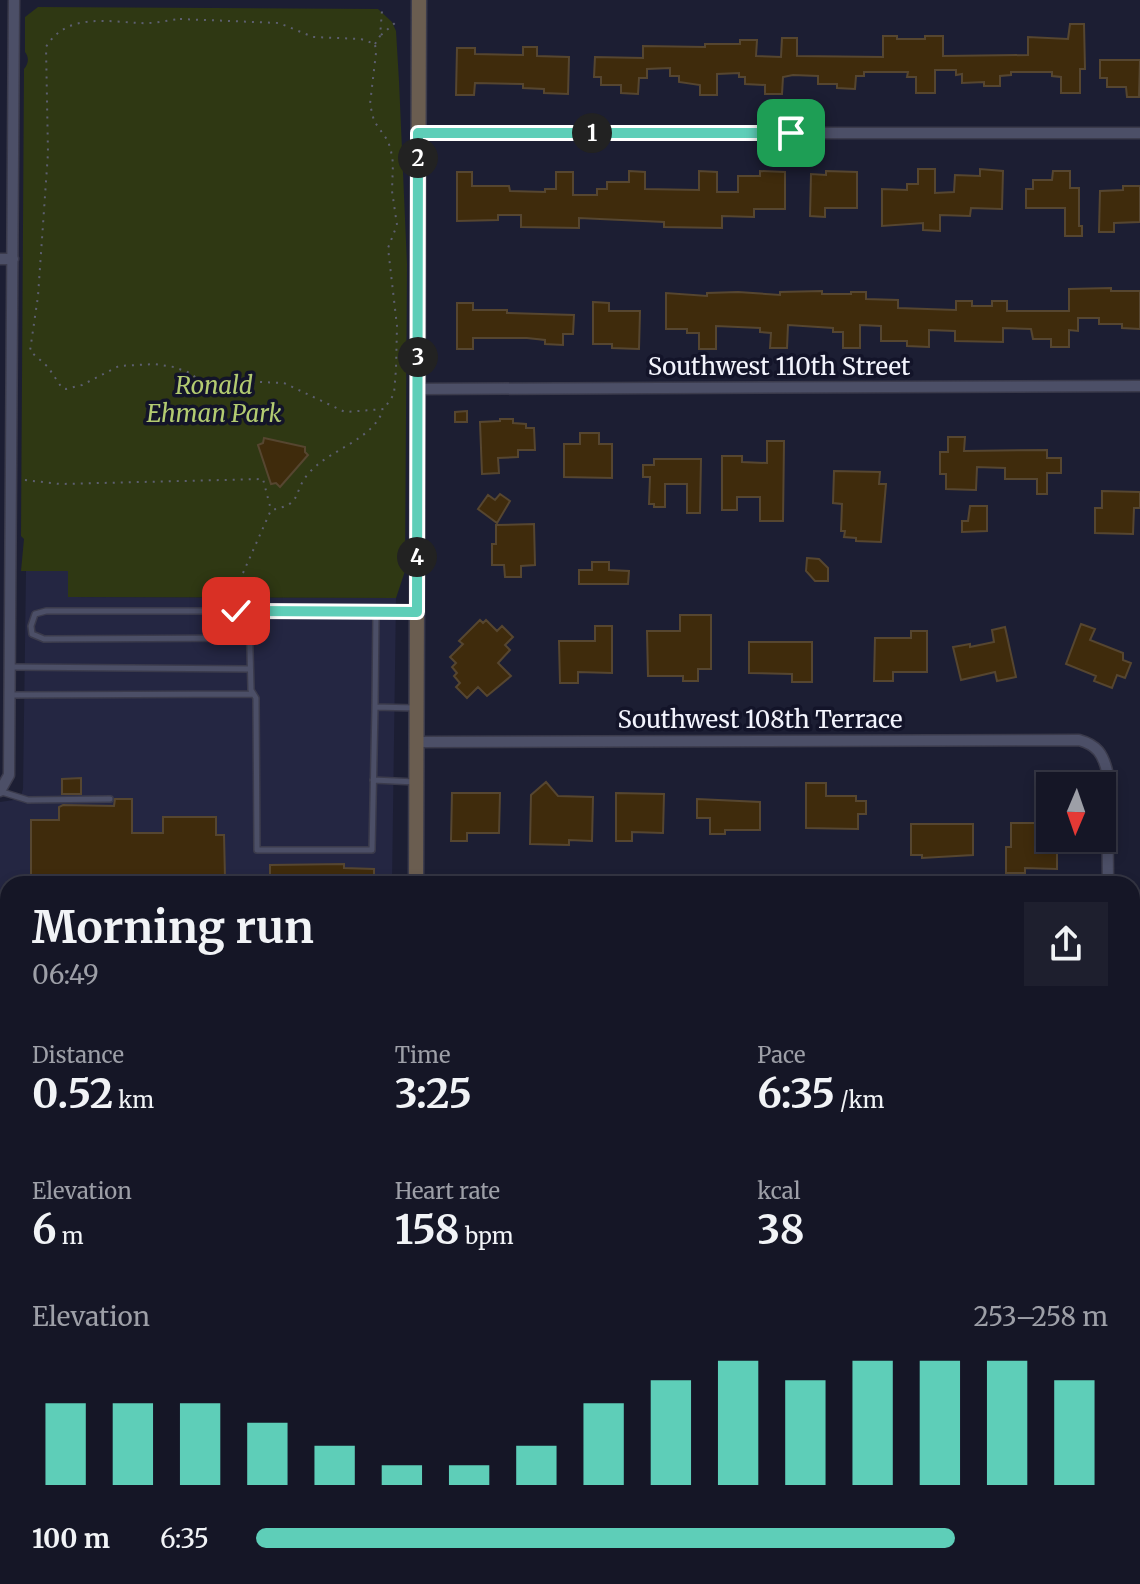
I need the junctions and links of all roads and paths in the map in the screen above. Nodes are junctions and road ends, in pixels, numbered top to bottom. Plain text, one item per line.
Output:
1 (14, 0) edge
2 (419, 0) edge
3 (382, 11) dead end
4 (395, 23) dead end
5 (380, 36) junction
6 (375, 44) junction
7 (418, 133) junction
8 (1140, 133) edge
9 (0, 259) edge
10 (13, 259) junction
11 (1140, 386) edge
12 (418, 389) junction
13 (384, 409) junction
14 (269, 476) dead end
15 (263, 479) junction
16 (20, 480) dead end
17 (271, 510) junction
18 (5, 525) edge
19 (243, 573) dead end
20 (249, 611) junction
21 (376, 611) junction
22 (417, 612) junction
23 (250, 638) junction
24 (10, 667) junction
25 (250, 669) junction
26 (253, 694) junction
27 (10, 695) junction
28 (375, 707) junction
29 (417, 708) junction
30 (416, 742) junction
31 (373, 780) junction
32 (416, 782) junction
33 (2, 789) edge
34 (110, 799) dead end
35 (416, 876) edge
36 (1108, 876) edge

1 - 10 street
2 - 7 street
3 - 5 path
4 - 5 path
5 - 6 path
6 - 13 path
6 - 13 path
7 - 8 street
7 - 12 street
9 - 10 street
10 - 18 street
11 - 12 street, Southwest 110th Street
12 - 22 street
13 - 17 path
14 - 15 path
15 - 16 path
15 - 17 path
17 - 19 path
18 - 24 street
20 - 21 lane
20 - 23 lane
20 - 23 lane
21 - 22 lane
21 - 28 lane
22 - 29 street
23 - 25 lane
24 - 25 lane
24 - 27 street
25 - 26 lane
26 - 27 lane
26 - 31 lane
27 - 33 street
28 - 29 lane
28 - 31 lane
29 - 30 street
30 - 32 street
30 - 36 street, Southwest 108th Terrace
31 - 32 lane
32 - 35 street
33 - 34 lane

